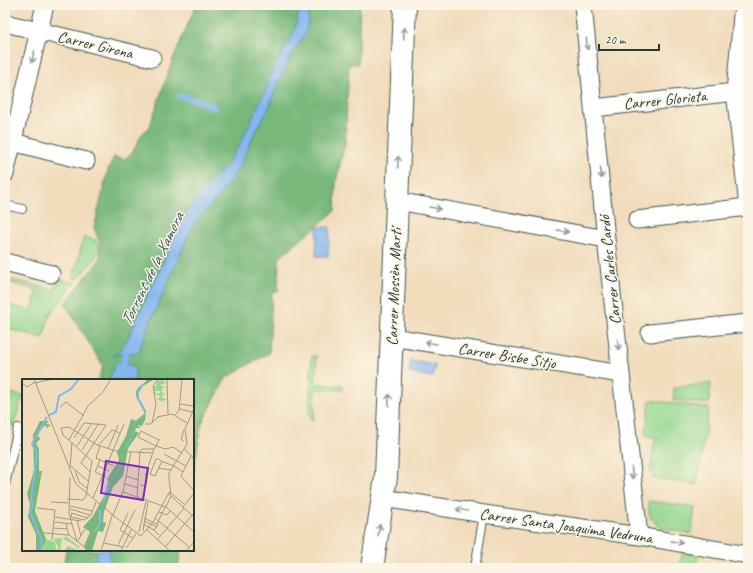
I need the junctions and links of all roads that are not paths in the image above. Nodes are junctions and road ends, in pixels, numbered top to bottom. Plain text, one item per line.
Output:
1 (45, 5) edge
2 (405, 5) edge
3 (583, 5) edge
4 (743, 5) edge
5 (5, 23) edge
6 (39, 31) junction
7 (152, 58) dead end
8 (741, 91) edge
9 (594, 108) junction
10 (9, 140) edge
11 (86, 161) dead end
12 (5, 174) edge
13 (397, 201) junction
14 (5, 205) edge
15 (748, 207) edge
16 (22, 209) dead end
17 (637, 220) dead end
18 (606, 239) junction
19 (5, 262) edge
20 (52, 274) dead end
21 (748, 323) edge
22 (650, 333) dead end
23 (392, 337) junction
24 (621, 374) junction
25 (18, 428) dead end
26 (5, 484) edge
27 (384, 498) junction
28 (484, 514) junction
29 (639, 536) junction
30 (748, 555) edge
31 (372, 568) edge
32 (475, 568) edge

1 - 6 street
13 -> 2 street, Carrer Mossèn Martí
3 -> 9 street, Carrer Carles Cardó
4 - 8 street
5 - 6 street, Carrer Girona
6 - 7 street, Carrer Girona
6 -> 10 street
8 - 9 street, Carrer Glorieta
8 - 15 street
9 -> 18 street, Carrer Carles Cardó
10 - 11 street
10 - 12 street
13 -> 18 street
13 - 23 street, Carrer Mossèn Martí
14 - 16 lane
15 - 17 street
18 -> 24 street, Carrer Carles Cardó
19 - 20 street
21 - 22 street
24 -> 23 street, Carrer Bisbe Sitjo
27 -> 23 street, Carrer Mossèn Martí
24 -> 29 street, Carrer Carles Cardó
25 - 26 lane
28 -> 27 street, Carrer Santa Joaquima Vedruna
31 -> 27 street, Carrer Mossèn Martí
28 - 29 street, Carrer Santa Joaquima Vedruna
28 - 32 lane
29 -> 30 street, Carrer Santa Joaquima Vedruna

